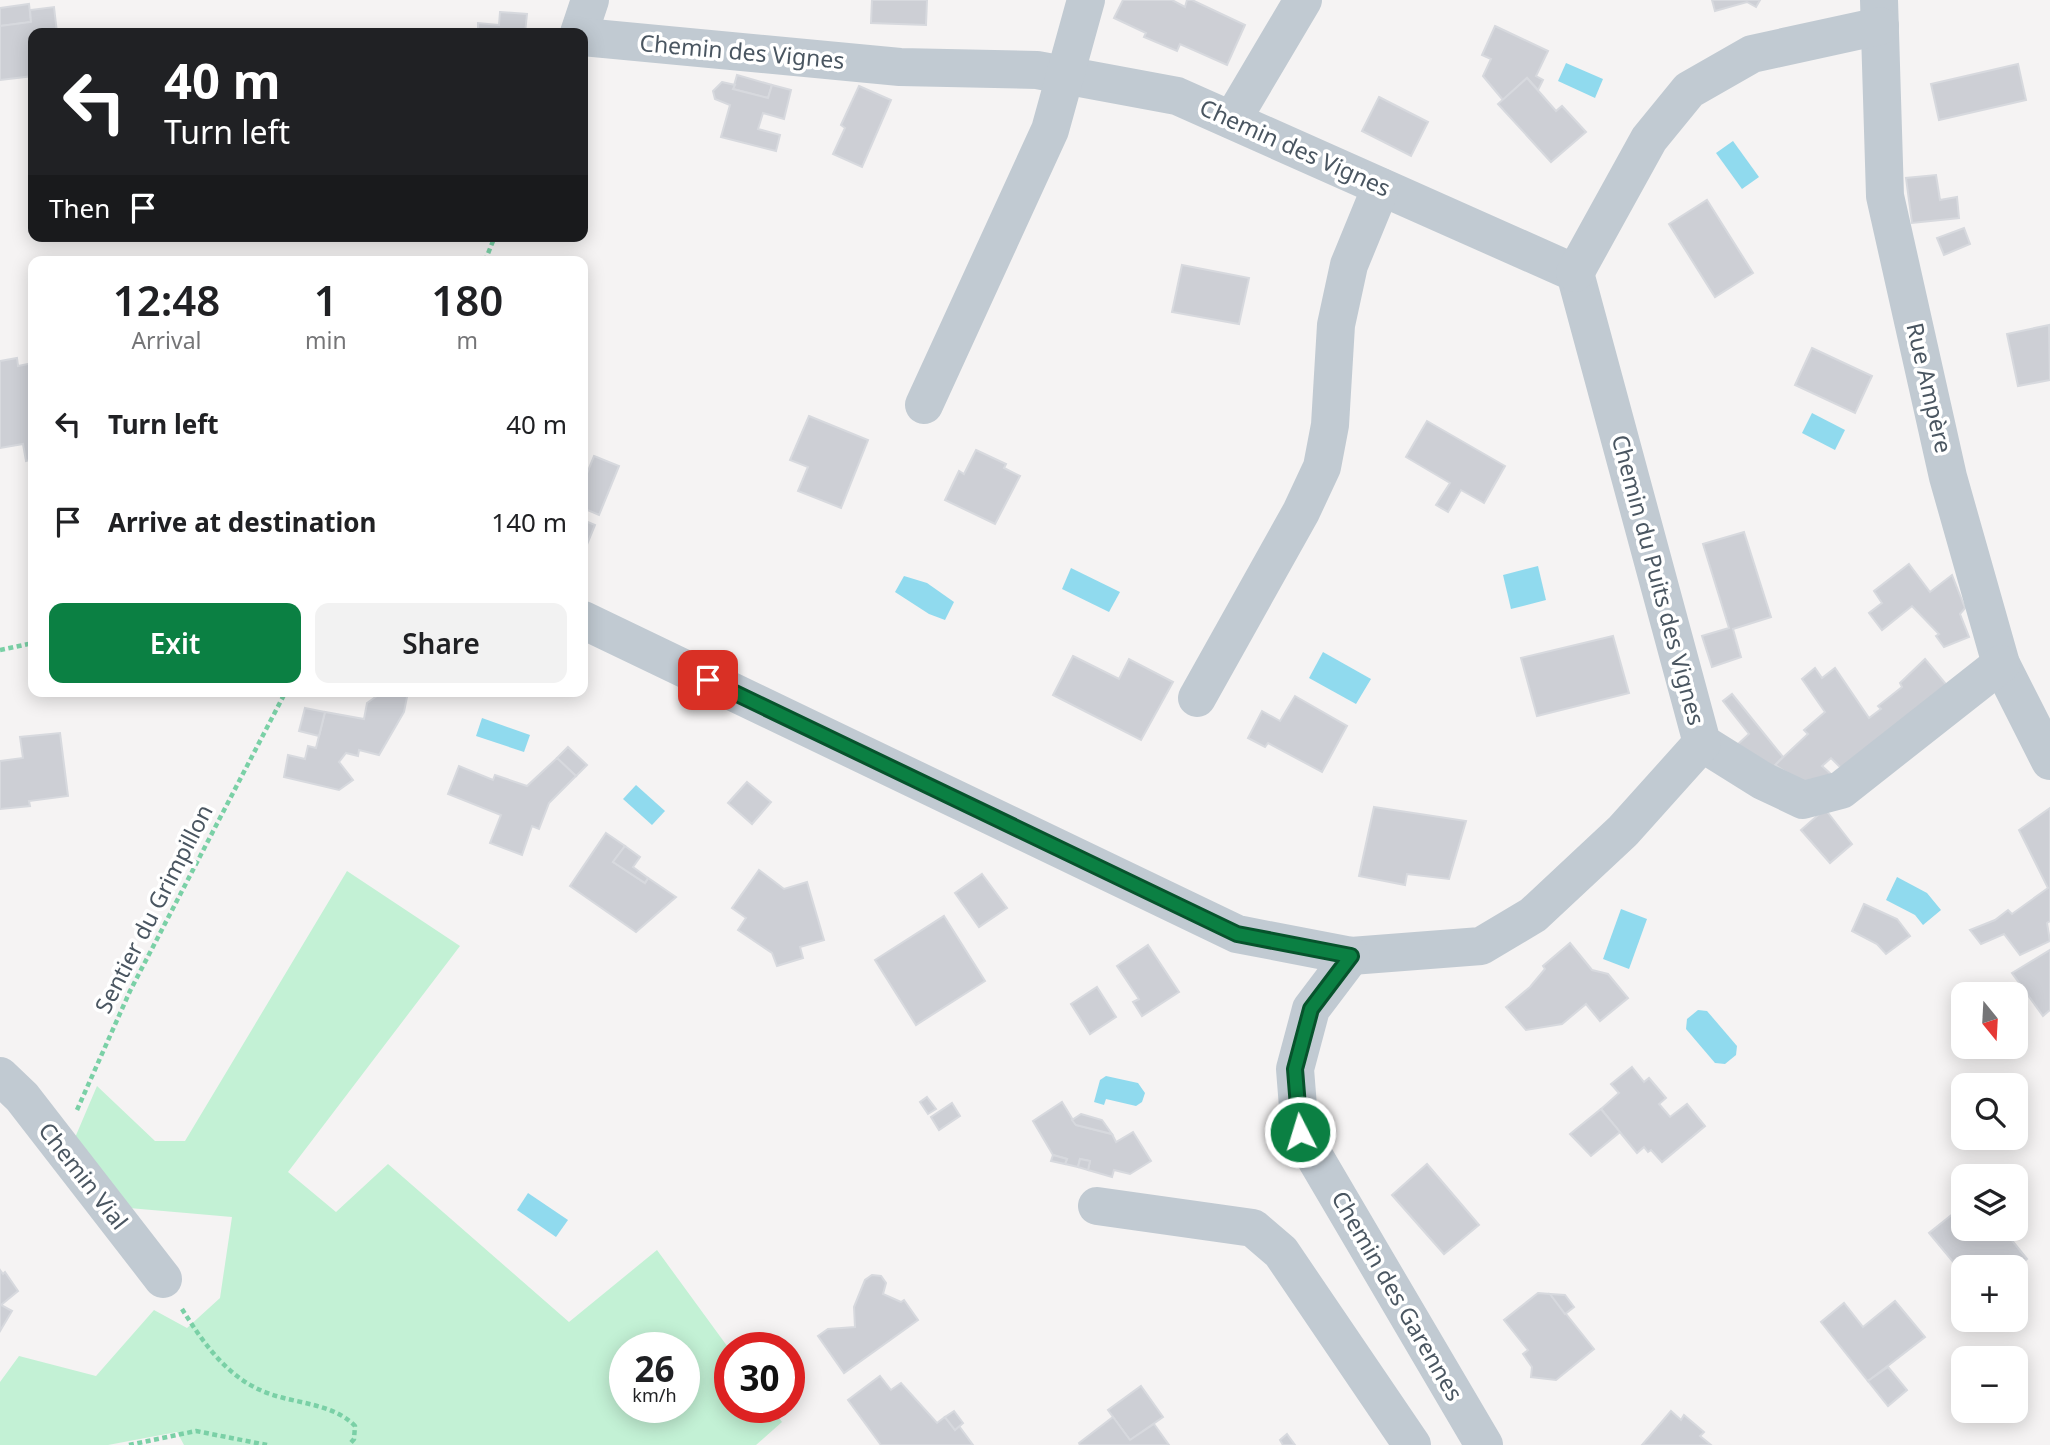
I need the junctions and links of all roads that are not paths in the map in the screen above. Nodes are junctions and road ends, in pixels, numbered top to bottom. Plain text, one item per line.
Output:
1 (590, 0) edge
2 (1086, 0) edge
3 (1303, 0) edge
4 (1879, 13) edge
5 (581, 28) edge
6 (588, 37) edge
7 (1067, 75) junction
8 (1232, 120) junction
9 (1381, 187) junction
10 (1574, 273) junction
11 (924, 405) dead end
12 (588, 622) edge
13 (2001, 664) junction
14 (1197, 698) dead end
15 (1702, 743) junction
16 (2050, 761) edge
17 (1351, 956) junction
18 (0, 1076) edge
19 (1097, 1206) dead end
20 (163, 1279) road end
21 (1412, 1445) edge
22 (1484, 1445) edge

1 - 5 street
2 - 7 street
3 - 8 street
4 - 10 street
4 - 13 street, Rue Ampère
6 - 7 street, Chemin des Vignes
7 - 8 street, Chemin des Vignes
7 - 11 street
8 - 9 street, Chemin des Vignes
9 - 10 street, Chemin des Vignes
9 - 14 street
10 - 15 street, Chemin du Puits des Vignes
12 - 17 street
13 - 15 street, Chemin du Puits des Vignes
13 - 16 street, Rue Ampère
15 - 17 street
17 - 22 street, Chemin des Garennes
18 - 20 street, Chemin Vial
19 - 21 street

